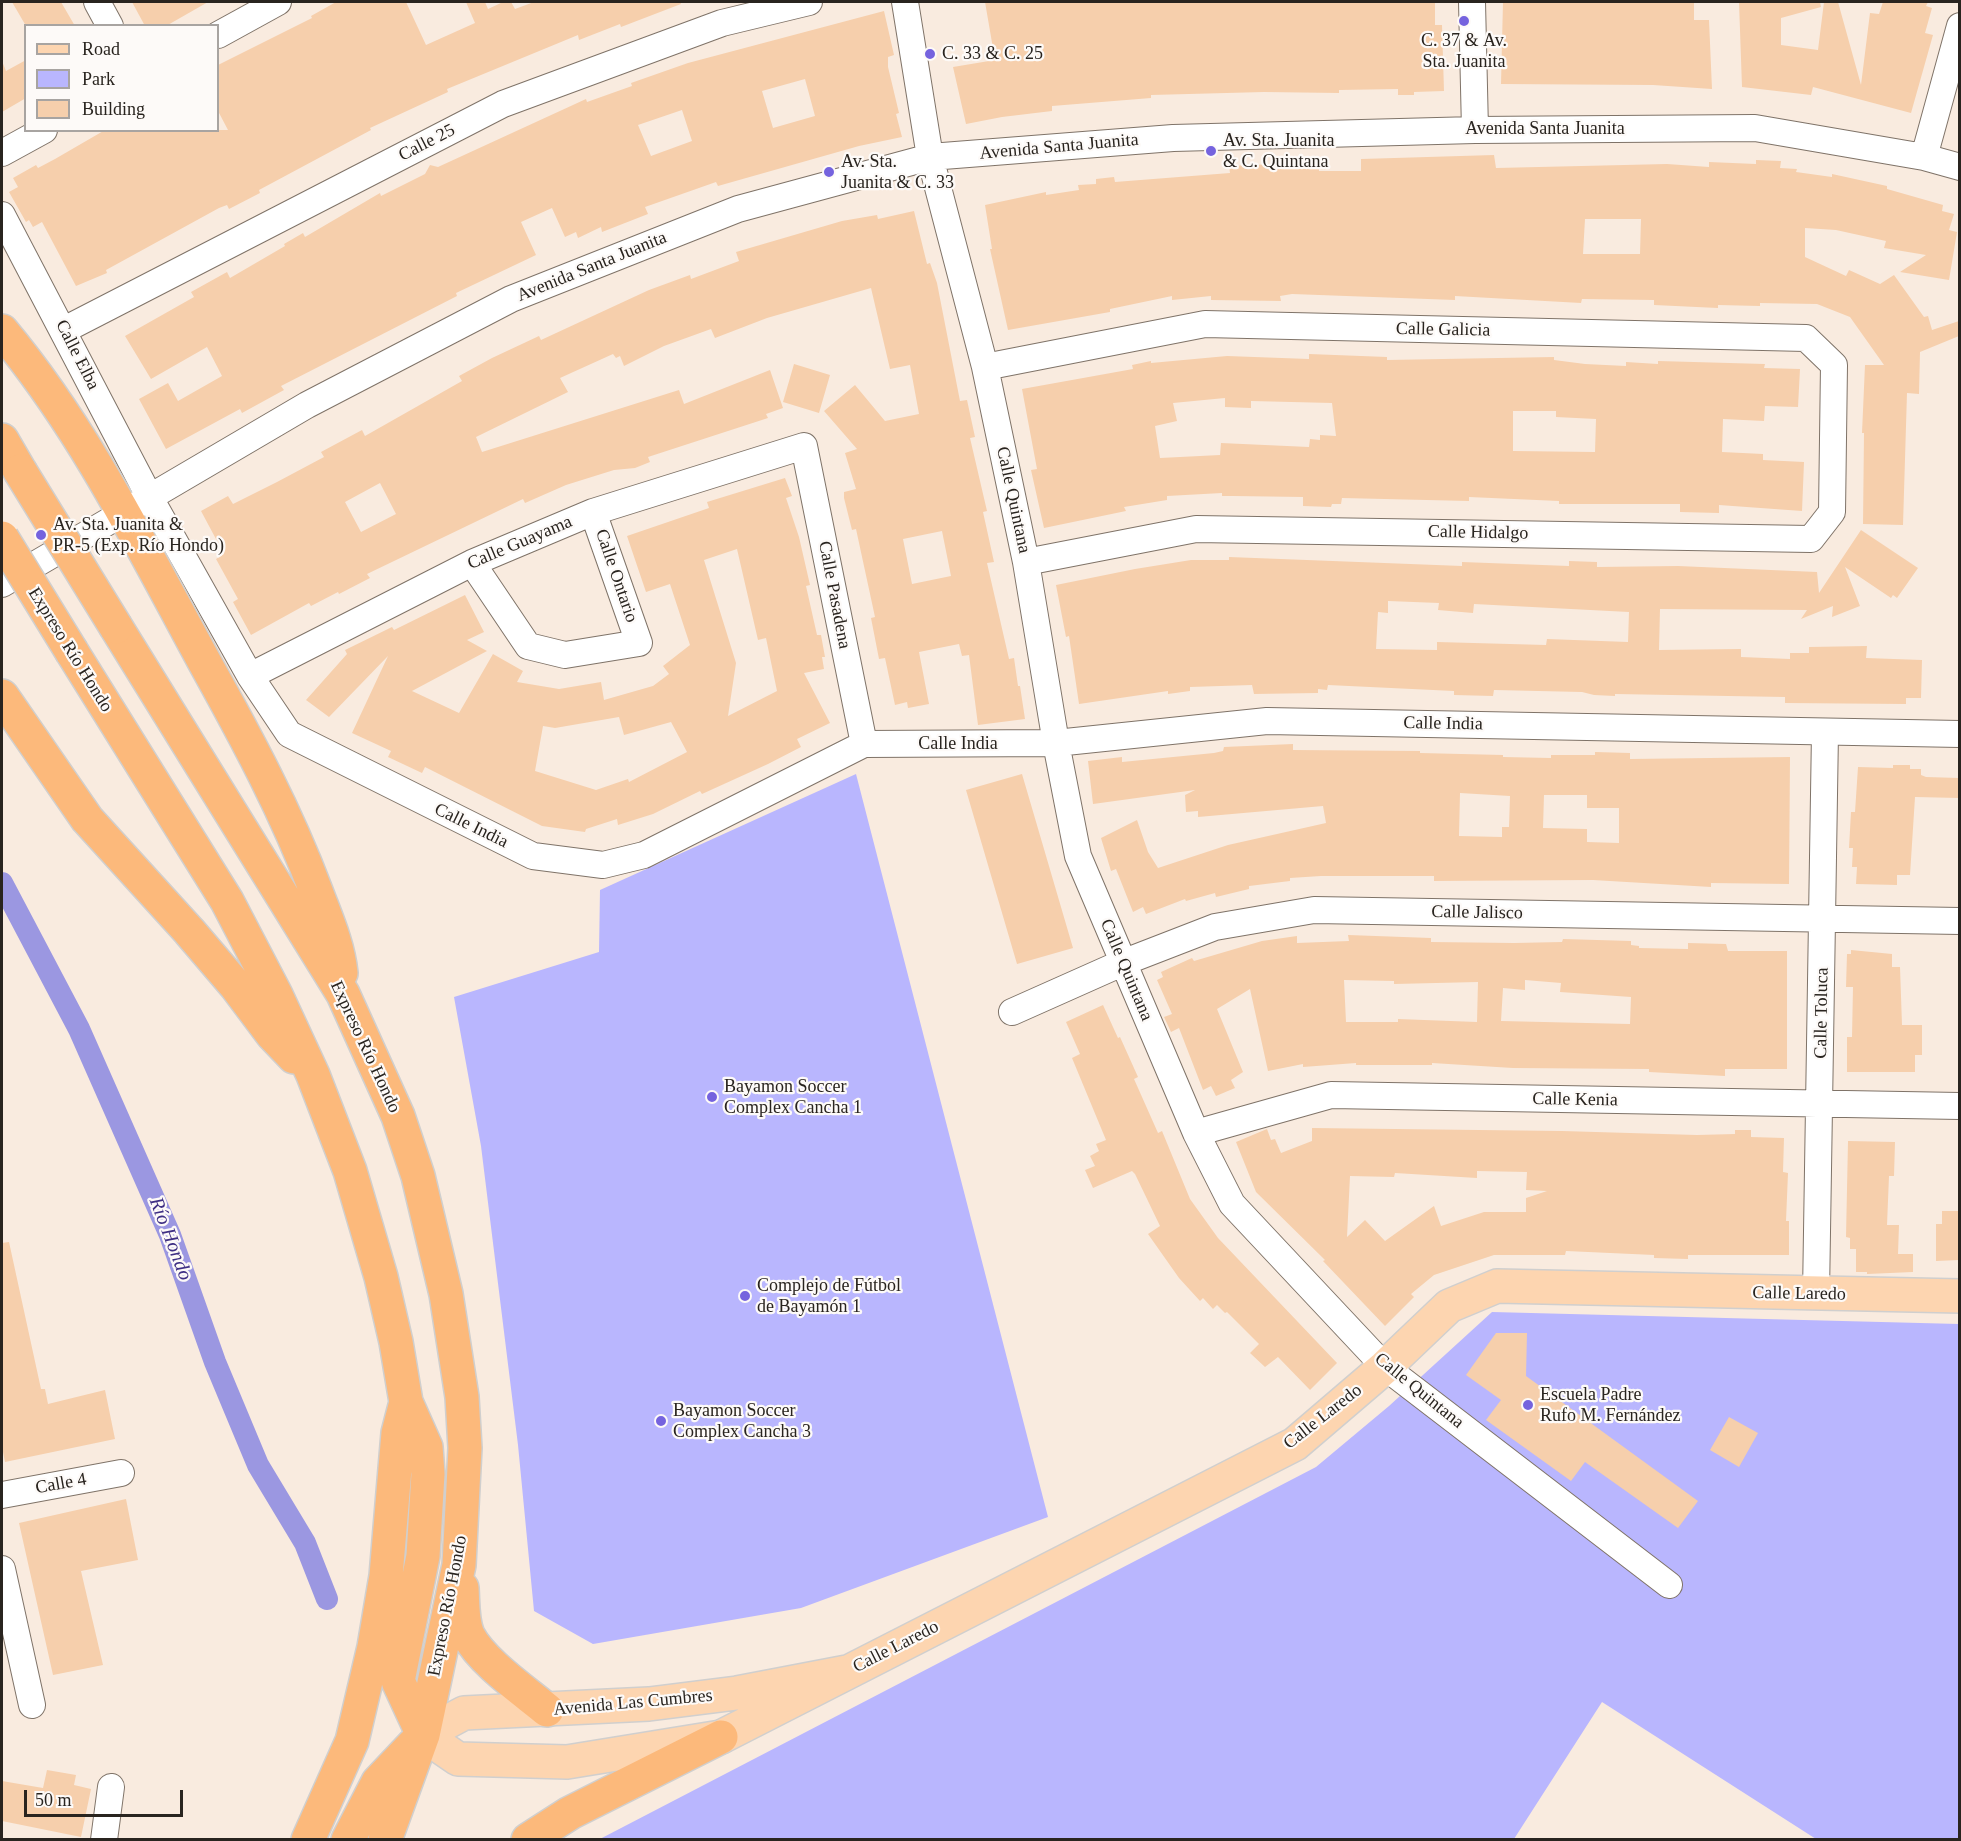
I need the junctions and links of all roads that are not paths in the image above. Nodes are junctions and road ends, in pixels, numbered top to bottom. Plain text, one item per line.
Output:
1 (97, 2) edge
2 (278, 2) edge
3 (809, 2) edge
4 (905, 2) edge
5 (1472, 2) edge
6 (109, 24) edge
7 (1959, 26) edge
8 (219, 34) edge
9 (1475, 129) junction
10 (40, 132) edge
11 (2, 153) edge
12 (930, 157) junction
13 (1924, 157) junction
14 (1959, 168) edge
15 (2, 216) edge
16 (64, 330) junction
17 (2, 331) edge
18 (985, 367) junction
19 (1833, 424) joint
20 (2, 440) edge
21 (804, 446) joint
22 (136, 504) junction
23 (593, 512) junction
24 (2, 538) edge
25 (1026, 562) junction
26 (472, 563) junction
27 (2, 584) edge
28 (250, 676) junction
29 (2, 696) edge
30 (1825, 732) junction
31 (1959, 734) edge
32 (1056, 743) junction
33 (864, 744) junction
34 (1824, 920) junction
35 (1959, 921) edge
36 (1122, 963) junction
37 (343, 994) junction
38 (1012, 1012) dead end
39 (313, 1075) junction
40 (1821, 1105) junction
41 (1959, 1106) edge
42 (1196, 1133) junction
43 (1816, 1294) junction
44 (1959, 1296) edge
45 (1385, 1367) junction
46 (406, 1402) junction
47 (122, 1473) dead end
48 (2, 1495) edge
49 (459, 1565) junction
50 (2, 1569) edge
51 (1669, 1585) dead end
52 (847, 1672) junction
53 (32, 1705) dead end
54 (547, 1710) junction
55 (423, 1735) junction
56 (721, 1737) junction
57 (111, 1787) dead end
58 (104, 1839) edge
59 (308, 1839) edge
60 (348, 1839) edge
61 (385, 1839) edge
62 (528, 1839) edge

1 - 6 street
2 - 8 street
3 - 16 street, Calle 25
4 - 12 street, Calle Quintana
5 - 9 street
7 - 13 street
9 - 12 street, Avenida Santa Juanita
9 - 13 street, Avenida Santa Juanita
10 - 11 street
12 - 18 street, Calle Quintana
12 - 22 street, Avenida Santa Juanita
13 - 14 street, Avenida Santa Juanita
15 - 16 street, Calle Elba
16 - 22 street, Calle Elba
17 - 22 highway
18 - 19 street, Calle Galicia
18 - 25 street, Calle Quintana
19 - 25 street, Calle Hidalgo
20 - 37 highway, Expreso Río Hondo, bridge
21 - 23 street, Calle Guayama
21 - 33 street, Calle Pasadena
22 - 27 street, Avenida Santa Juanita
22 - 28 street, Calle India
22 - 37 highway
23 - 26 street, Calle Guayama
23 - 26 street, Calle Ontario
24 - 39 highway, Expreso Río Hondo, bridge
25 - 32 street, Calle Quintana
26 - 28 street, Calle Guayama
28 - 33 street, Calle India
29 - 39 highway
30 - 31 street, Calle India
30 - 32 street, Calle India
30 - 34 street, Calle Toluca
32 - 33 street, Calle India
32 - 36 street, Calle Quintana
34 - 35 street, Calle Jalisco
34 - 36 street, Calle Jalisco
34 - 40 street, Calle Toluca
36 - 38 street, Calle Jalisco
36 - 42 street, Calle Quintana
37 - 49 highway, Expreso Río Hondo
39 - 46 highway, Expreso Río Hondo
40 - 41 street, Calle Kenia
40 - 42 street, Calle Kenia
40 - 43 street, Calle Toluca
42 - 45 street, Calle Quintana
43 - 44 main road, Calle Laredo
43 - 45 main road, Calle Laredo
45 - 51 street, Calle Quintana
45 - 52 main road, Calle Laredo
46 - 55 highway
46 - 59 highway, Expreso Río Hondo
47 - 48 street, Calle 4
49 - 54 highway
49 - 55 highway, Expreso Río Hondo
50 - 53 street
52 - 54 main road, Avenida Las Cumbres
52 - 56 main road, Calle Laredo
54 - 55 main road, Avenida Las Cumbres
55 - 56 main road
55 - 60 highway
55 - 61 highway
56 - 62 highway
57 - 58 street

